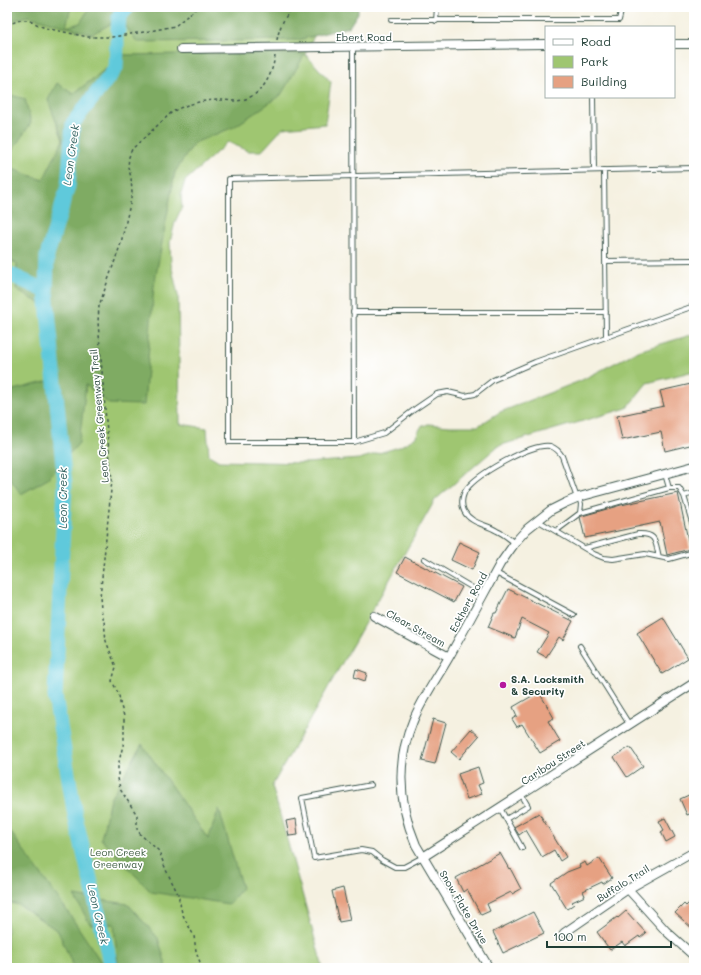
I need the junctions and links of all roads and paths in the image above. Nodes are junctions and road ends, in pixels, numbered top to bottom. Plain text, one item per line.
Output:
1 (198, 7) edge
2 (294, 7) edge
3 (436, 7) edge
4 (622, 7) edge
5 (391, 20) dead end
6 (436, 20) junction
7 (7, 25) edge
8 (545, 44) edge
9 (675, 44) edge
10 (694, 44) edge
11 (353, 47) junction
12 (276, 48) junction
13 (181, 49) dead end
14 (593, 98) edge
15 (694, 168) edge
16 (594, 170) junction
17 (604, 170) junction
18 (353, 176) junction
19 (605, 260) junction
20 (694, 260) edge
21 (694, 306) edge
22 (353, 312) junction
23 (606, 312) junction
24 (606, 336) junction
25 (354, 442) junction
26 (694, 466) edge
27 (665, 474) junction
28 (670, 488) junction
29 (694, 493) edge
30 (684, 496) junction
31 (578, 498) junction
32 (580, 514) junction
33 (537, 520) junction
34 (694, 529) edge
35 (556, 531) junction
36 (515, 543) junction
37 (585, 548) junction
38 (694, 552) edge
39 (659, 557) junction
40 (424, 559) dead end
41 (496, 573) junction
42 (483, 594) junction
43 (574, 615) dead end
44 (374, 616) dead end
45 (580, 646) dead end
46 (449, 657) junction
47 (694, 683) edge
48 (630, 724) junction
49 (371, 785) dead end
50 (521, 794) junction
51 (500, 808) junction
52 (506, 820) junction
53 (522, 848) dead end
54 (694, 852) edge
55 (423, 857) junction
56 (628, 889) junction
57 (564, 934) dead end
58 (694, 956) edge
59 (202, 968) edge
60 (489, 968) edge

1 - 7 path
2 - 12 path, Leon Creek Greenway Trail
3 - 6 lane
4 - 6 lane
5 - 6 lane
8 - 11 street, Ebert Road
9 - 10 street
11 - 12 street, Ebert Road
11 - 18 lane
12 - 13 street, Ebert Road
12 - 59 path, Leon Creek Greenway Trail
14 - 16 lane
15 - 17 lane
16 - 17 lane
16 - 18 lane
17 - 19 lane
18 - 22 lane
18 - 25 lane
19 - 20 lane
19 - 23 lane
21 - 24 lane
22 - 23 lane
22 - 25 lane
23 - 24 lane
24 - 25 lane
26 - 27 street, Eckhert Road
27 - 28 lane
27 - 31 street, Eckhert Road
28 - 30 lane
28 - 32 lane
29 - 30 lane
30 - 34 lane
31 - 32 lane
31 - 33 street, Eckhert Road
31 - 36 lane
32 - 35 lane
33 - 35 lane
33 - 36 street, Eckhert Road
35 - 37 lane
36 - 41 street, Eckhert Road
37 - 39 lane
37 - 39 lane
38 - 39 lane
40 - 42 lane
41 - 42 street, Eckhert Road
41 - 43 lane
42 - 46 street, Eckhert Road
44 - 46 street, Clear Stream
45 - 48 lane
46 - 55 street, Eckhert Road
47 - 48 street, Caribou Street
48 - 50 street, Caribou Street
49 - 55 lane
50 - 51 street, Caribou Street
50 - 52 lane
51 - 52 lane
51 - 55 street, Caribou Street
52 - 53 lane
54 - 56 street, Buffalo Trail
55 - 60 street, Snow Flake Drive
56 - 57 street, Buffalo Trail
56 - 58 street

